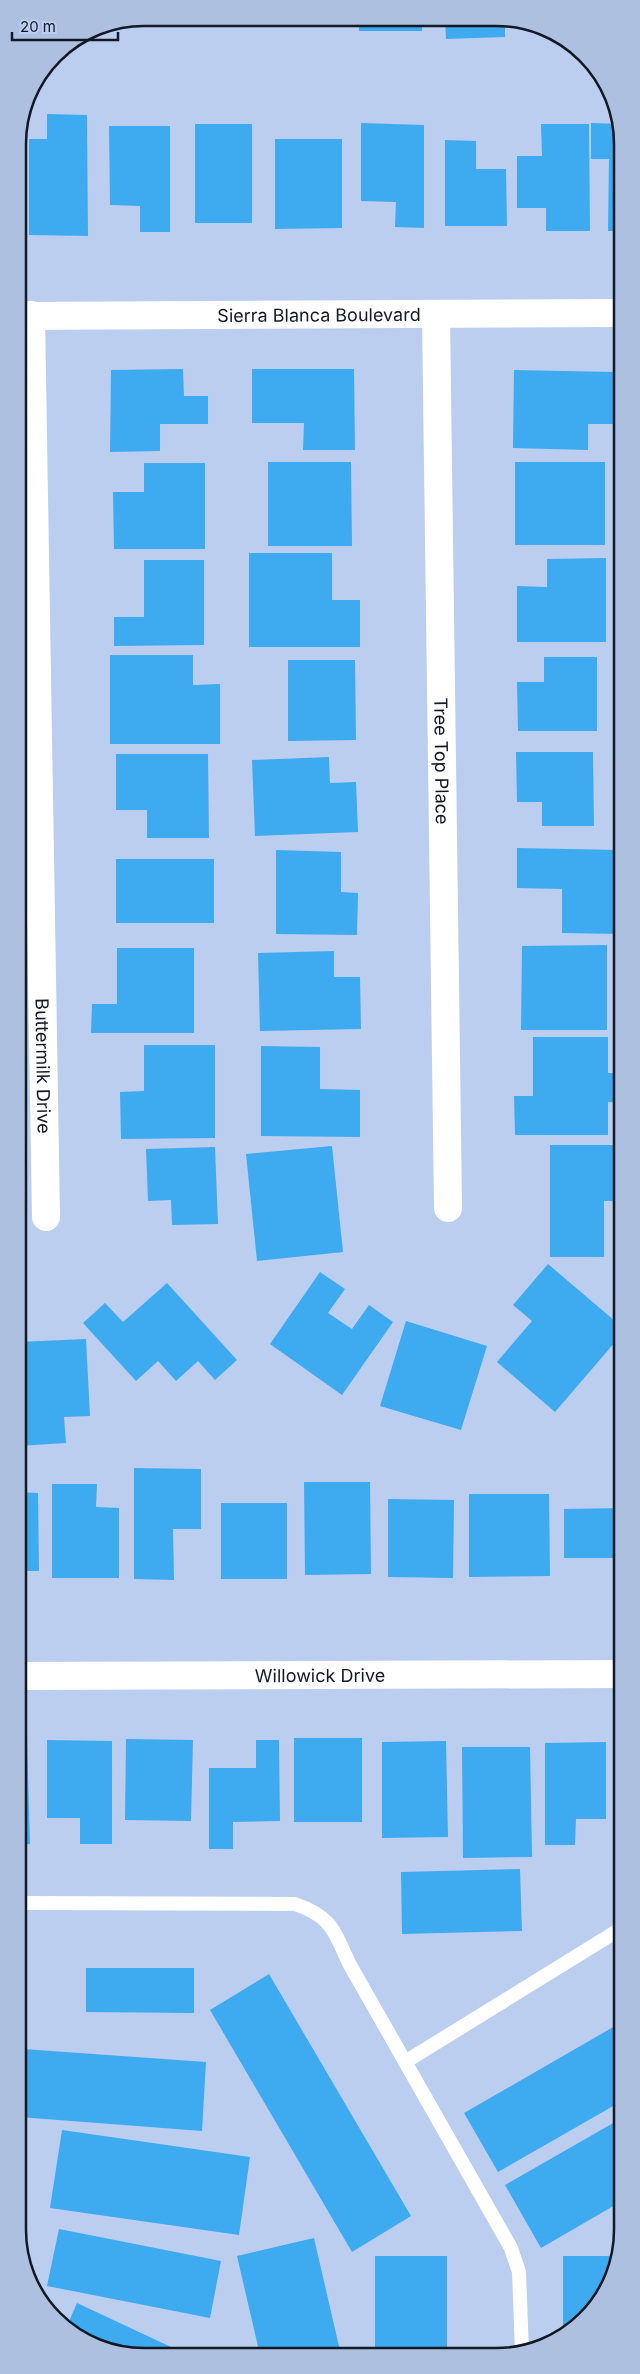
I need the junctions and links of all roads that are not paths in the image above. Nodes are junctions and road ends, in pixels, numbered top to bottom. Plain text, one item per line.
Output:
1 (614, 312) edge
2 (436, 315) junction
3 (27, 316) edge
4 (27, 396) edge
5 (448, 1208) dead end
6 (46, 1217) dead end
7 (613, 1674) edge
8 (26, 1676) edge
9 (26, 1903) edge
10 (613, 1933) edge
11 (406, 2062) junction
12 (522, 2344) edge

1 - 2 street, Sierra Blanca Boulevard
2 - 3 street, Sierra Blanca Boulevard
2 - 5 street, Tree Top Place
4 - 6 street, Buttermilk Drive
7 - 8 street, Willowick Drive
9 - 11 lane
10 - 11 lane
11 - 12 lane

